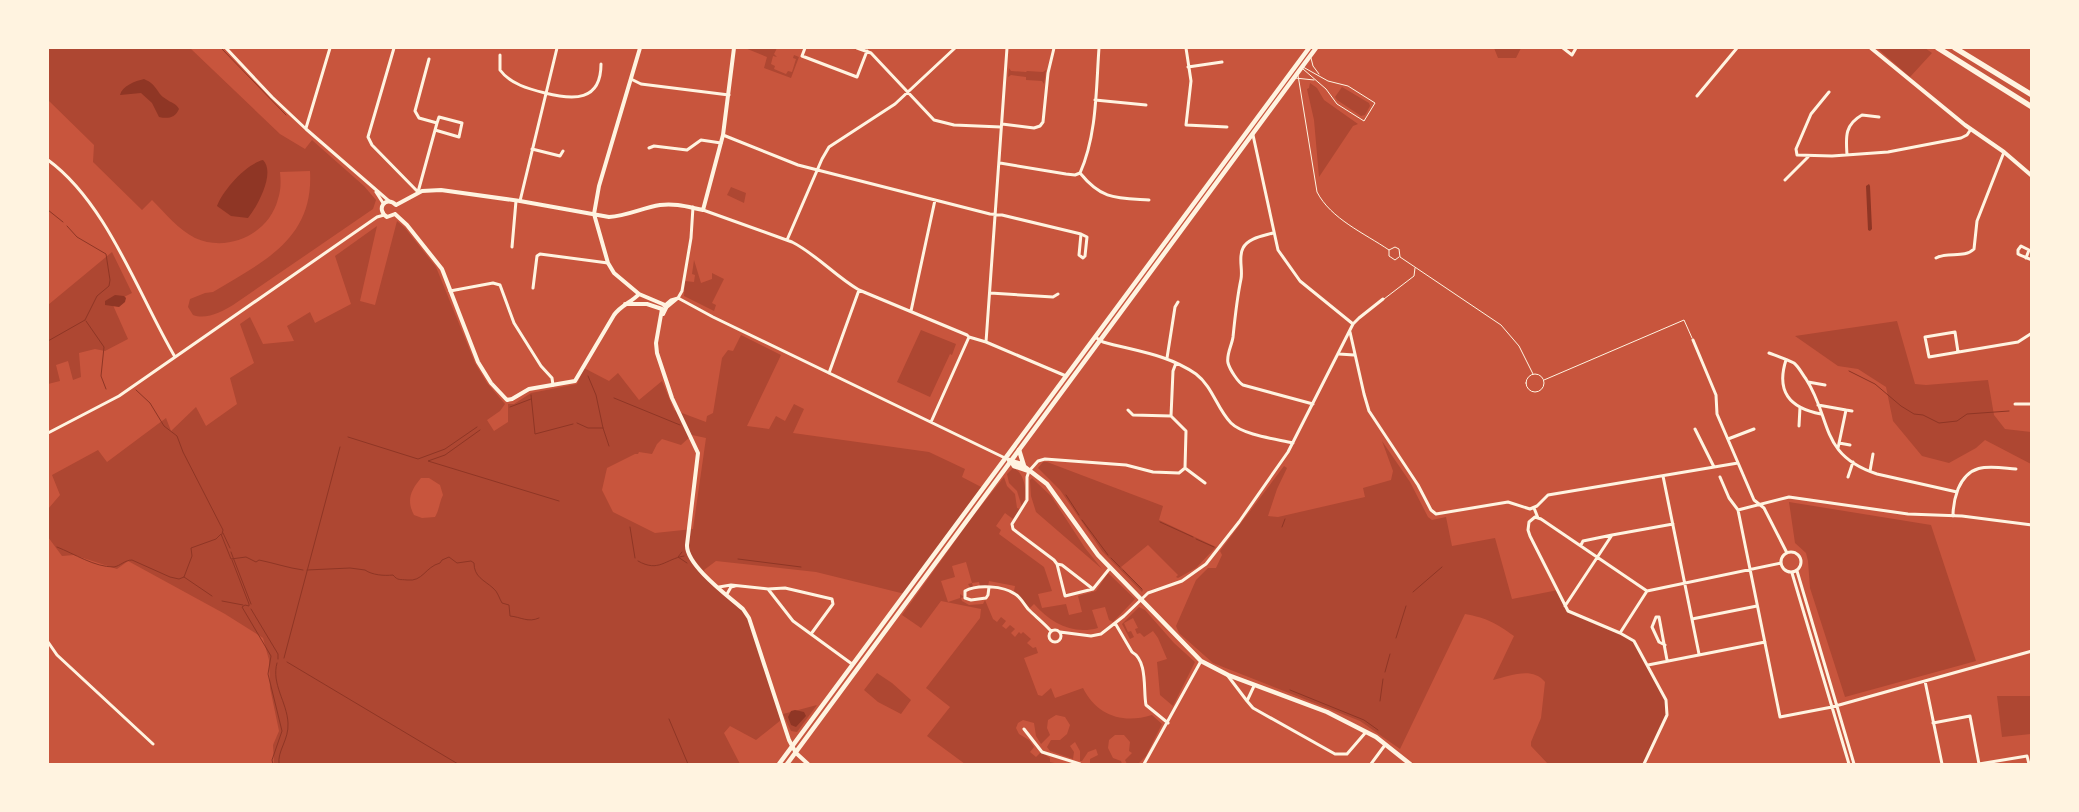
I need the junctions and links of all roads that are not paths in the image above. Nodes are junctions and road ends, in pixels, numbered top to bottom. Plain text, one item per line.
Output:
1 (226, 48) edge
2 (330, 48) edge
3 (394, 48) edge
4 (556, 48) edge
5 (640, 48) edge
6 (734, 48) edge
7 (805, 48) edge
8 (857, 48) edge
9 (955, 48) edge
10 (1007, 48) edge
11 (1054, 48) edge
12 (1099, 48) edge
13 (1186, 48) edge
14 (1309, 48) edge
15 (1316, 48) edge
16 (1563, 48) edge
17 (1576, 48) edge
18 (1737, 48) edge
19 (1871, 48) edge
20 (1938, 48) edge
21 (1955, 48) edge
22 (867, 51) junction
23 (1305, 52) junction
24 (500, 55) dead end
25 (1310, 56) junction
26 (430, 59) dead end
27 (1222, 62) dead end
28 (601, 64) dead end
29 (1188, 67) junction
30 (1293, 69) junction
31 (1298, 73) junction
32 (1319, 75) junction
33 (631, 79) junction
34 (1314, 80) junction
35 (908, 92) junction
36 (1829, 92) dead end
37 (546, 94) junction
38 (729, 95) junction
39 (2032, 95) edge
40 (1697, 96) dead end
41 (1095, 100) junction
42 (1146, 105) dead end
43 (2032, 107) edge
44 (1878, 117) dead end
45 (437, 123) junction
46 (1002, 126) junction
47 (1227, 127) dead end
48 (306, 128) junction
49 (1971, 129) junction
50 (435, 130) junction
51 (723, 135) junction
52 (1253, 135) junction
53 (721, 143) junction
54 (649, 148) dead end
55 (532, 149) junction
56 (563, 151) dead end
57 (2004, 152) junction
58 (1847, 155) junction
59 (1808, 156) junction
60 (48, 160) edge
61 (1000, 163) junction
62 (817, 170) junction
63 (1080, 173) junction
64 (2032, 176) edge
65 (1785, 180) dead end
66 (375, 189) junction
67 (418, 192) junction
68 (935, 200) junction
69 (1149, 200) dead end
70 (389, 201) junction
71 (518, 201) junction
72 (383, 203) junction
73 (396, 205) junction
74 (693, 208) junction
75 (381, 209) junction
76 (703, 210) junction
77 (395, 214) junction
78 (594, 214) junction
79 (996, 214) junction
80 (384, 215) junction
81 (377, 217) junction
82 (1273, 233) junction
83 (1082, 234) junction
84 (788, 240) junction
85 (512, 247) dead end
86 (1389, 250) junction
87 (1400, 257) junction
88 (1936, 258) dead end
89 (2026, 258) dead end
90 (2032, 260) edge
91 (608, 263) junction
92 (1415, 267) junction
93 (533, 288) dead end
94 (859, 290) junction
95 (450, 291) junction
96 (637, 293) junction
97 (990, 293) junction
98 (1058, 294) dead end
99 (678, 298) junction
100 (1383, 300) joint
101 (1178, 302) dead end
102 (624, 304) junction
103 (664, 308) junction
104 (911, 311) junction
105 (1353, 324) junction
106 (1350, 332) junction
107 (2032, 334) edge
108 (969, 337) junction
109 (1097, 339) junction
110 (1693, 340) joint
111 (986, 342) junction
112 (1958, 352) junction
113 (1769, 353) dead end
114 (1339, 354) junction
115 (1354, 355) junction
116 (175, 357) junction
117 (1167, 358) junction
118 (1786, 360) junction
119 (1176, 363) junction
120 (829, 373) junction
121 (1533, 374) junction
122 (1066, 376) junction
123 (1544, 380) junction
124 (1808, 382) junction
125 (1825, 384) dead end
126 (553, 385) junction
127 (1313, 404) junction
128 (2015, 404) dead end
129 (2032, 404) edge
130 (1818, 405) junction
131 (1800, 408) junction
132 (1128, 410) dead end
133 (1846, 410) junction
134 (1852, 411) dead end
135 (1821, 414) junction
136 (1171, 416) junction
137 (931, 422) junction
138 (1799, 426) dead end
139 (1695, 429) dead end
140 (1754, 429) dead end
141 (48, 433) edge
142 (1728, 439) junction
143 (1293, 443) junction
144 (1839, 443) junction
145 (1850, 446) dead end
146 (1838, 448) junction
147 (1019, 450) junction
148 (1873, 454) dead end
149 (1005, 458) junction
150 (1011, 461) junction
151 (1853, 462) junction
152 (1738, 463) junction
153 (1714, 467) junction
154 (1185, 468) junction
155 (2016, 469) dead end
156 (1028, 470) junction
157 (1870, 471) junction
158 (1664, 476) junction
159 (1848, 477) dead end
160 (1720, 478) dead end
161 (1205, 483) dead end
162 (1957, 492) junction
163 (1759, 503) junction
164 (1534, 508) junction
165 (1738, 510) junction
166 (1953, 516) junction
167 (1538, 518) junction
168 (1673, 524) junction
169 (2032, 525) edge
170 (1612, 535) junction
171 (1581, 545) junction
172 (1787, 553) junction
173 (1598, 557) junction
174 (1057, 564) junction
175 (1781, 564) junction
176 (1110, 568) junction
177 (1751, 570) junction
178 (1797, 571) junction
179 (1792, 572) junction
180 (1684, 583) junction
181 (738, 585) junction
182 (719, 587) junction
183 (988, 587) junction
184 (768, 589) junction
185 (1093, 589) junction
186 (1647, 591) junction
187 (727, 594) junction
188 (1142, 600) junction
189 (1564, 606) junction
190 (1758, 606) junction
191 (1692, 619) junction
192 (1116, 623) junction
193 (1050, 631) junction
194 (1060, 632) junction
195 (1620, 633) junction
196 (811, 634) junction
197 (48, 642) edge
198 (1765, 642) junction
199 (1665, 645) junction
200 (2032, 651) edge
201 (1699, 654) junction
202 (1667, 660) junction
203 (1201, 661) junction
204 (853, 665) junction
205 (1648, 665) junction
206 (1228, 675) junction
207 (1924, 681) junction
208 (1254, 686) junction
209 (1247, 701) junction
210 (1837, 706) junction
211 (1832, 707) junction
212 (1168, 723) junction
213 (1934, 723) junction
214 (1024, 729) dead end
215 (1366, 732) junction
216 (153, 744) dead end
217 (1385, 745) junction
218 (792, 747) junction
219 (796, 753) junction
220 (779, 764) edge
221 (787, 764) edge
222 (808, 764) edge
223 (1080, 764) edge
224 (1144, 764) edge
225 (1371, 764) edge
226 (1410, 764) edge
227 (1644, 764) edge
228 (1849, 764) edge
229 (1854, 764) edge
230 (1942, 764) edge
231 (1979, 764) edge
232 (2029, 764) edge

1 - 48 street
2 - 48 street
3 - 67 street
4 - 37 street
5 - 33 street
6 - 38 street
7 - 22 street
8 - 22 street
9 - 35 street
10 - 46 street
11 - 46 street
12 - 41 street
13 - 29 street
14 - 23 main road
15 - 25 main road
16 - 17 street
18 - 40 street
19 - 49 street
20 - 43 highway
21 - 39 highway
22 - 35 street
23 - 30 main road
23 - 31 lane
24 - 37 street
25 - 31 main road
25 - 32 lane
26 - 45 street
27 - 29 street
28 - 37 street
29 - 47 street
30 - 31 lane
30 - 109 main road
31 - 32 lane
31 - 34 lane
31 - 34 lane
31 - 52 main road
31 - 86 lane
32 - 34 lane
33 - 38 street
33 - 78 street
35 - 46 street
35 - 62 street
36 - 59 street
37 - 55 street
38 - 51 street
41 - 42 street
41 - 63 street
44 - 58 street
45 - 50 street
45 - 50 street
46 - 61 street
48 - 66 street
49 - 57 street
49 - 58 street
50 - 67 street
51 - 53 street
51 - 62 street
52 - 82 street
52 - 109 main road
53 - 54 street
53 - 76 street
55 - 56 street
55 - 71 street
57 - 64 street
57 - 88 street
58 - 59 street
59 - 65 street
60 - 116 street
61 - 63 street
61 - 79 street
62 - 68 street
62 - 84 street
63 - 69 street
66 - 70 street
66 - 72 street
67 - 71 street
67 - 73 street
68 - 79 street
68 - 104 street
70 - 72 street
70 - 73 street
71 - 78 street
71 - 85 street
72 - 75 street
73 - 77 street
74 - 76 street
74 - 78 street
74 - 99 street
75 - 80 street
75 - 81 street
76 - 84 street
77 - 80 street
77 - 95 street
78 - 91 street
79 - 83 street
79 - 97 street
80 - 81 street
81 - 116 street
82 - 105 street
82 - 127 street
83 - 83 street
84 - 94 street
86 - 87 lane
86 - 87 lane
87 - 92 lane
89 - 90 street
91 - 93 street
91 - 96 street
92 - 100 lane
92 - 121 lane
94 - 104 street
94 - 120 street
95 - 126 street
95 - 126 street
96 - 102 street
96 - 103 street
97 - 98 street
97 - 111 street
99 - 103 street
99 - 120 street
100 - 105 street
101 - 117 street
102 - 103 street
102 - 126 street
103 - 182 street
104 - 108 street
105 - 106 street
106 - 114 street
106 - 115 street
107 - 112 street
108 - 111 street
108 - 137 street
109 - 117 street
109 - 122 main road
109 - 147 main road
110 - 123 lane
110 - 142 street
111 - 122 street
112 - 112 street
113 - 118 street
114 - 115 street
114 - 127 street
115 - 164 street
116 - 141 street
117 - 119 street
118 - 124 street
118 - 131 street
119 - 136 street
119 - 143 street
120 - 137 street
121 - 123 lane
121 - 123 lane
122 - 149 main road
124 - 125 street
124 - 130 street
127 - 143 street
128 - 129 street
130 - 133 street
130 - 135 street
131 - 135 street
131 - 138 street
132 - 136 street
133 - 134 street
133 - 144 street
135 - 146 street
136 - 154 street
137 - 149 street
139 - 153 street
140 - 142 street
142 - 152 street
143 - 188 street
144 - 145 street
144 - 146 street
146 - 151 street
147 - 150 main road
147 - 156 main road
148 - 157 street
149 - 150 main road
149 - 204 main road
150 - 156 main road
150 - 219 main road
151 - 157 street
151 - 159 street
152 - 153 street
152 - 163 street
153 - 158 street
154 - 156 street
154 - 161 street
155 - 162 street
156 - 174 street
156 - 176 main road
157 - 162 street
158 - 164 street
158 - 168 street
160 - 165 street
162 - 166 street
163 - 165 street
163 - 166 street
163 - 172 street
164 - 167 street
165 - 177 street
166 - 169 street
167 - 171 street
167 - 189 street
168 - 170 street
168 - 180 street
170 - 171 street
170 - 173 street
171 - 173 street
172 - 175 street
172 - 178 street
173 - 186 street
173 - 189 street
174 - 185 street
174 - 185 street
175 - 177 street
175 - 179 street
176 - 185 street
176 - 188 main road
177 - 180 street
177 - 190 street
178 - 179 street
178 - 210 street
179 - 211 street
180 - 186 street
180 - 191 street
181 - 182 street
181 - 184 street
181 - 187 street
182 - 187 street
183 - 183 street
183 - 193 street
184 - 196 street
184 - 196 street
186 - 195 street
187 - 218 street
188 - 192 street
188 - 203 main road
189 - 195 street
190 - 191 street
190 - 198 street
191 - 201 street
192 - 194 street
192 - 212 street
193 - 194 street
193 - 194 street
195 - 205 street
196 - 204 street
197 - 216 street
198 - 201 street
198 - 211 street
199 - 199 street
199 - 202 street
200 - 207 street
201 - 202 street
202 - 205 street
203 - 206 main road
203 - 212 street
204 - 218 main road
205 - 227 street
206 - 208 main road
206 - 209 street
207 - 210 street
207 - 213 street
208 - 209 street
208 - 215 main road
209 - 215 street
210 - 211 street
210 - 229 street
211 - 228 street
212 - 224 street
213 - 230 street
213 - 231 street
214 - 223 street
215 - 217 main road
217 - 225 street
217 - 226 main road
218 - 219 street
218 - 220 main road
219 - 221 main road
219 - 222 street
231 - 232 street

